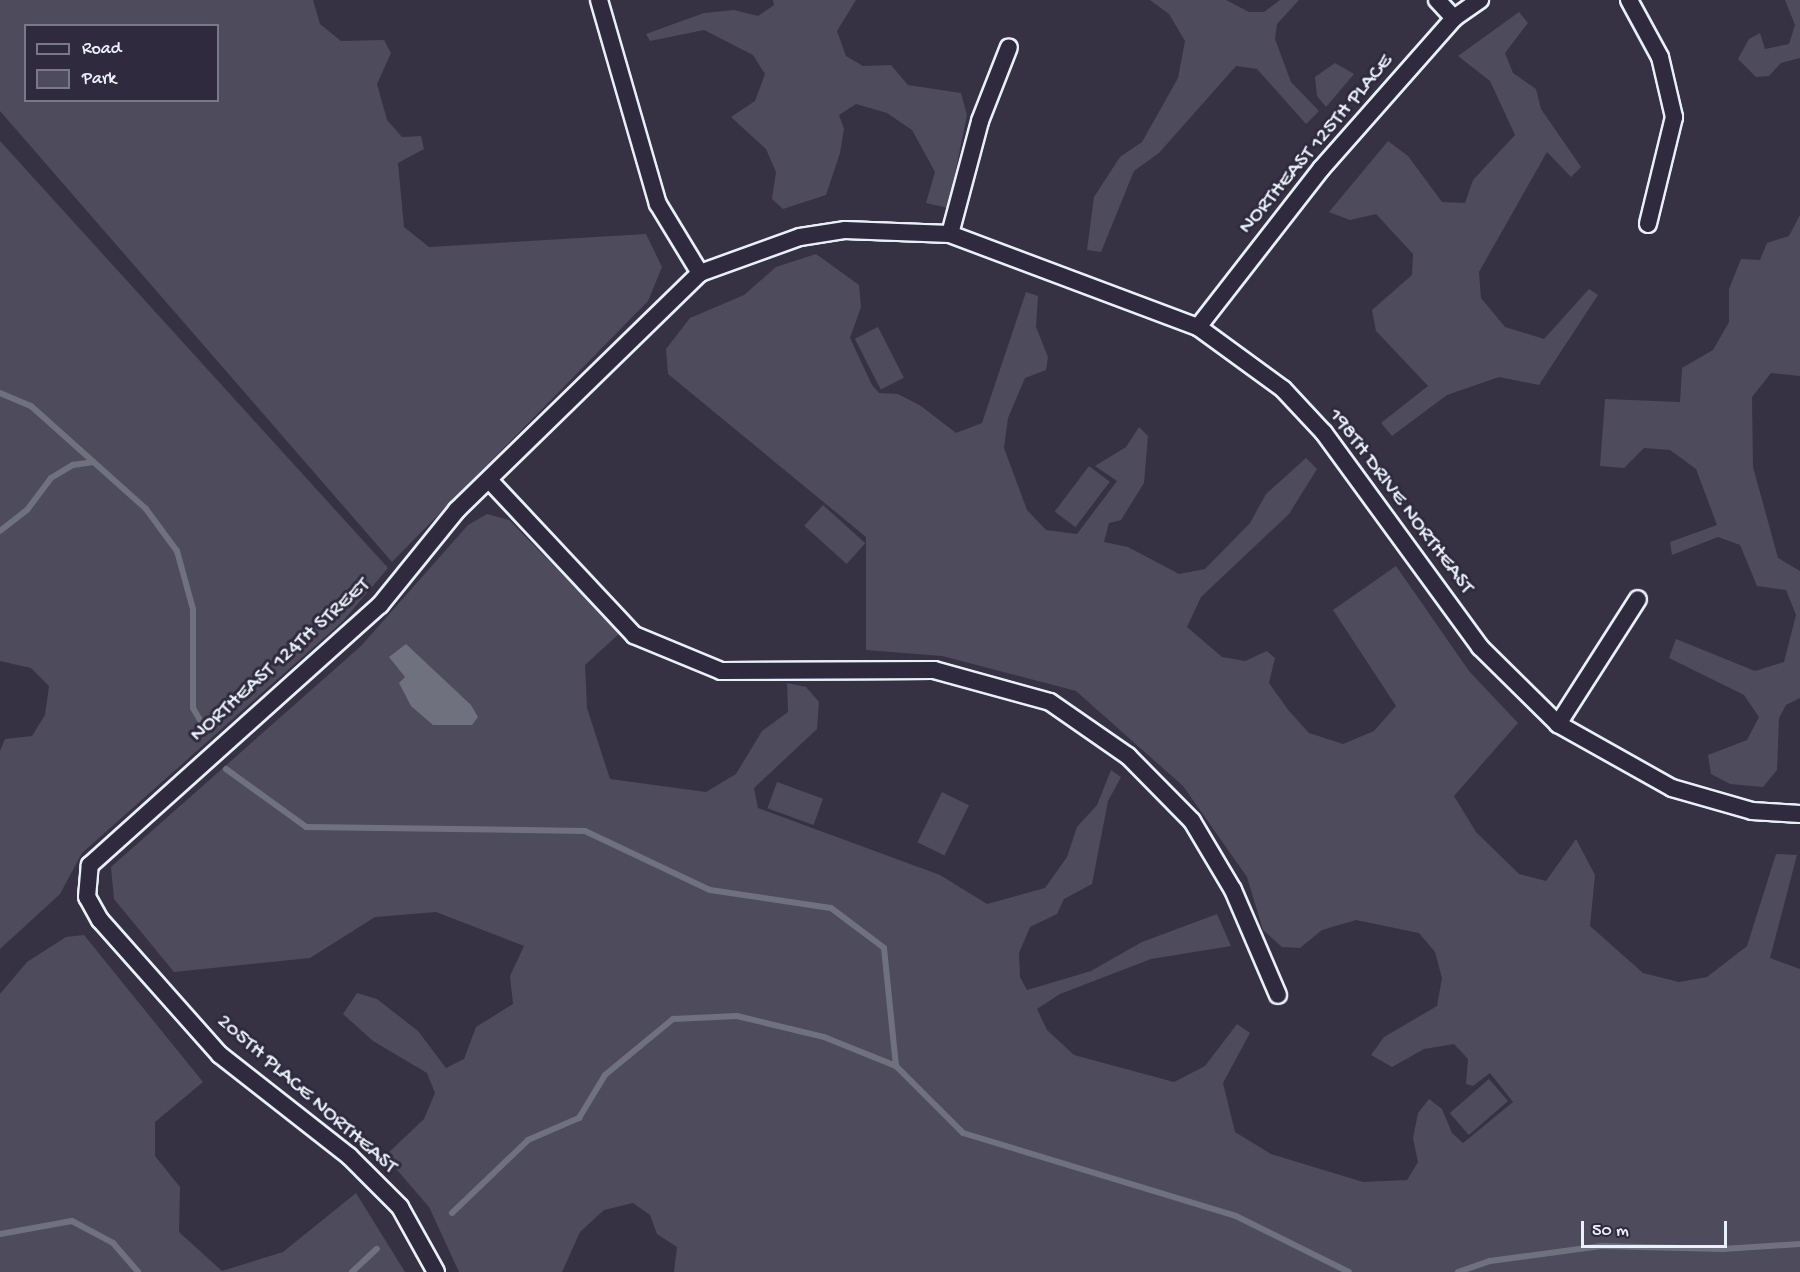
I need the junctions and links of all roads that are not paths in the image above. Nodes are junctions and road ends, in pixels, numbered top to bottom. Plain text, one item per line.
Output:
1 (599, 0) edge
2 (1437, 0) edge
3 (1480, 0) edge
4 (1629, 0) edge
5 (1454, 18) junction
6 (1009, 46) dead end
7 (1648, 224) dead end
8 (950, 234) junction
9 (699, 273) junction
10 (1198, 327) junction
11 (490, 482) junction
12 (1638, 599) dead end
13 (1558, 724) junction
14 (1800, 814) edge
15 (89, 904) joint
16 (1278, 995) dead end
17 (436, 1272) edge

1 - 9 street
2 - 5 street
3 - 5 street, NORTHEAST 125TH PLACE
4 - 7 street
5 - 10 street, NORTHEAST 125TH PLACE
6 - 8 street
8 - 9 street, 198TH DRIVE NORTHEAST
8 - 10 street, 198TH DRIVE NORTHEAST
9 - 11 street, NORTHEAST 124TH STREET
10 - 13 street, 198TH DRIVE NORTHEAST
11 - 15 street, NORTHEAST 124TH STREET
11 - 16 street
12 - 13 street
13 - 14 street, 198TH DRIVE NORTHEAST
15 - 17 street, 205TH PLACE NORTHEAST

